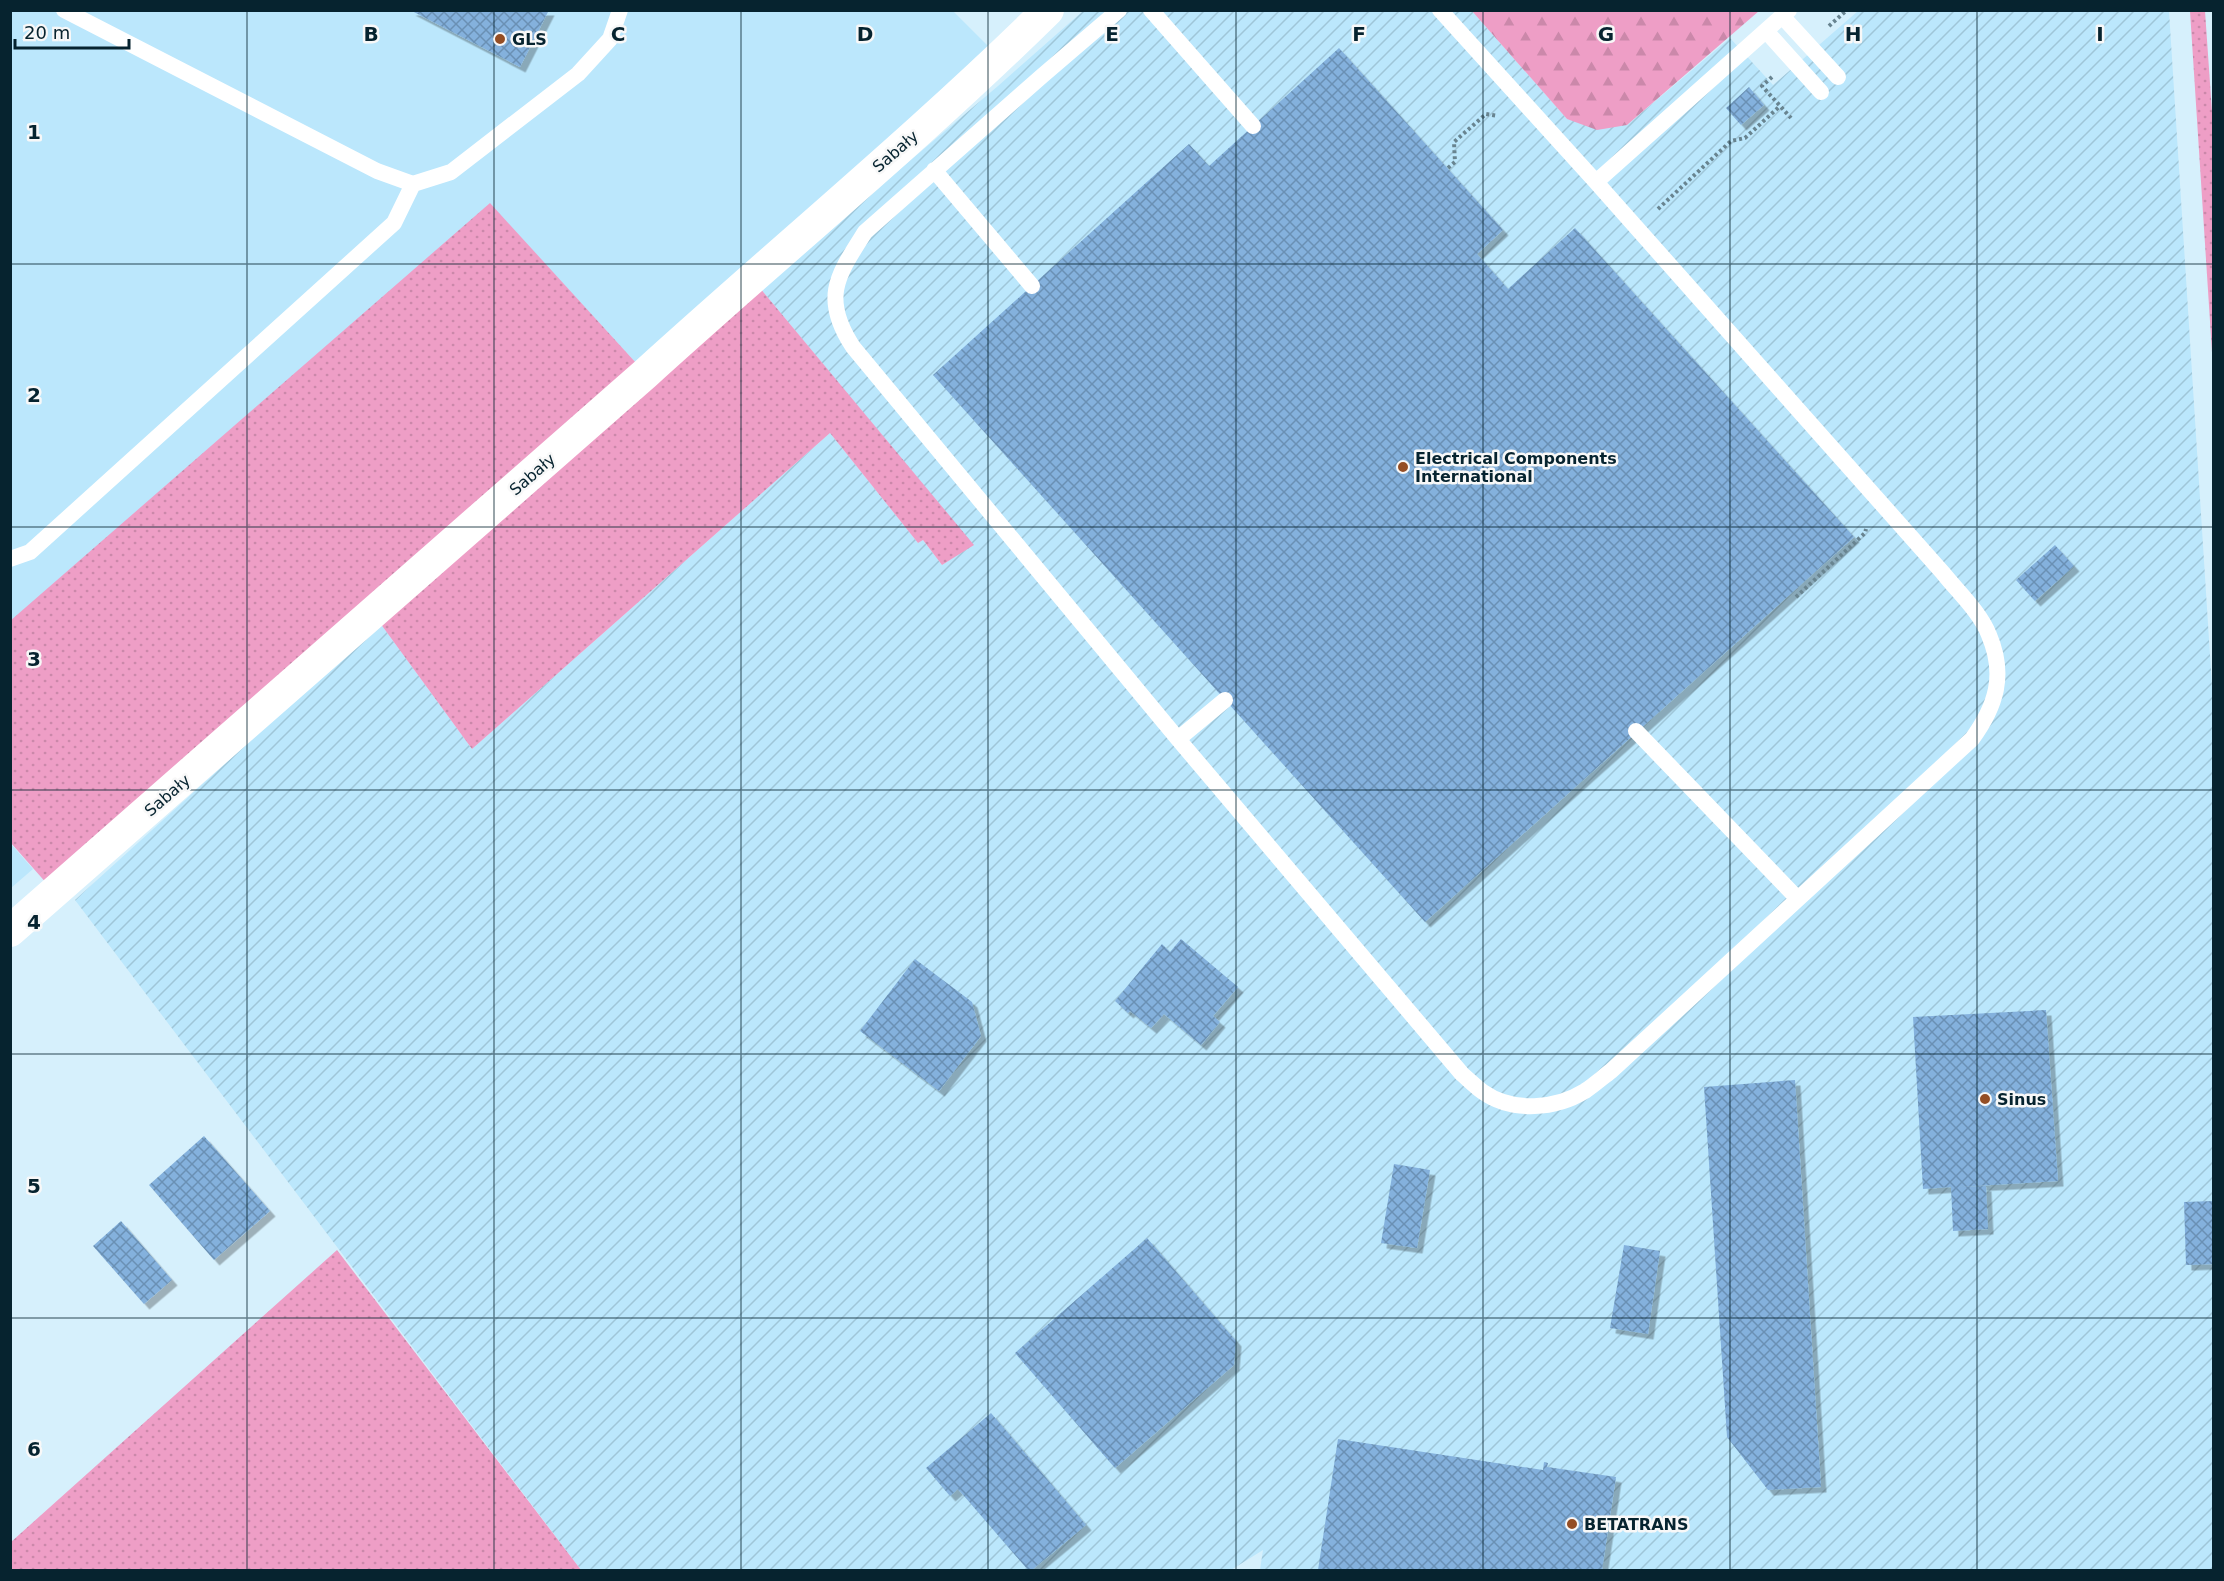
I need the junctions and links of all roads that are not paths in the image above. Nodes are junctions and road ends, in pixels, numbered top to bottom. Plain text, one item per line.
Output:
1 (64, 10) edge
2 (620, 10) edge
3 (1048, 10) edge
4 (1119, 10) edge
5 (1151, 10) edge
6 (1440, 10) edge
7 (1786, 13) edge
8 (1766, 31) junction
9 (1838, 77) dead end
10 (1821, 92) dead end
11 (1253, 126) dead end
12 (934, 170) junction
13 (1596, 182) junction
14 (413, 184) junction
15 (1032, 286) dead end
16 (10, 559) edge
17 (1225, 700) dead end
18 (1636, 731) dead end
19 (1178, 739) junction
20 (1797, 899) junction
21 (10, 932) edge

1 - 14 lane
2 - 14 lane
3 - 21 street, Sabały
4 - 12 lane
5 - 11 lane
6 - 13 lane
7 - 8 lane
7 - 9 lane
8 - 10 lane
8 - 13 lane
12 - 15 lane
12 - 19 lane
13 - 20 lane
14 - 16 lane
17 - 19 lane
18 - 20 lane
19 - 20 lane

